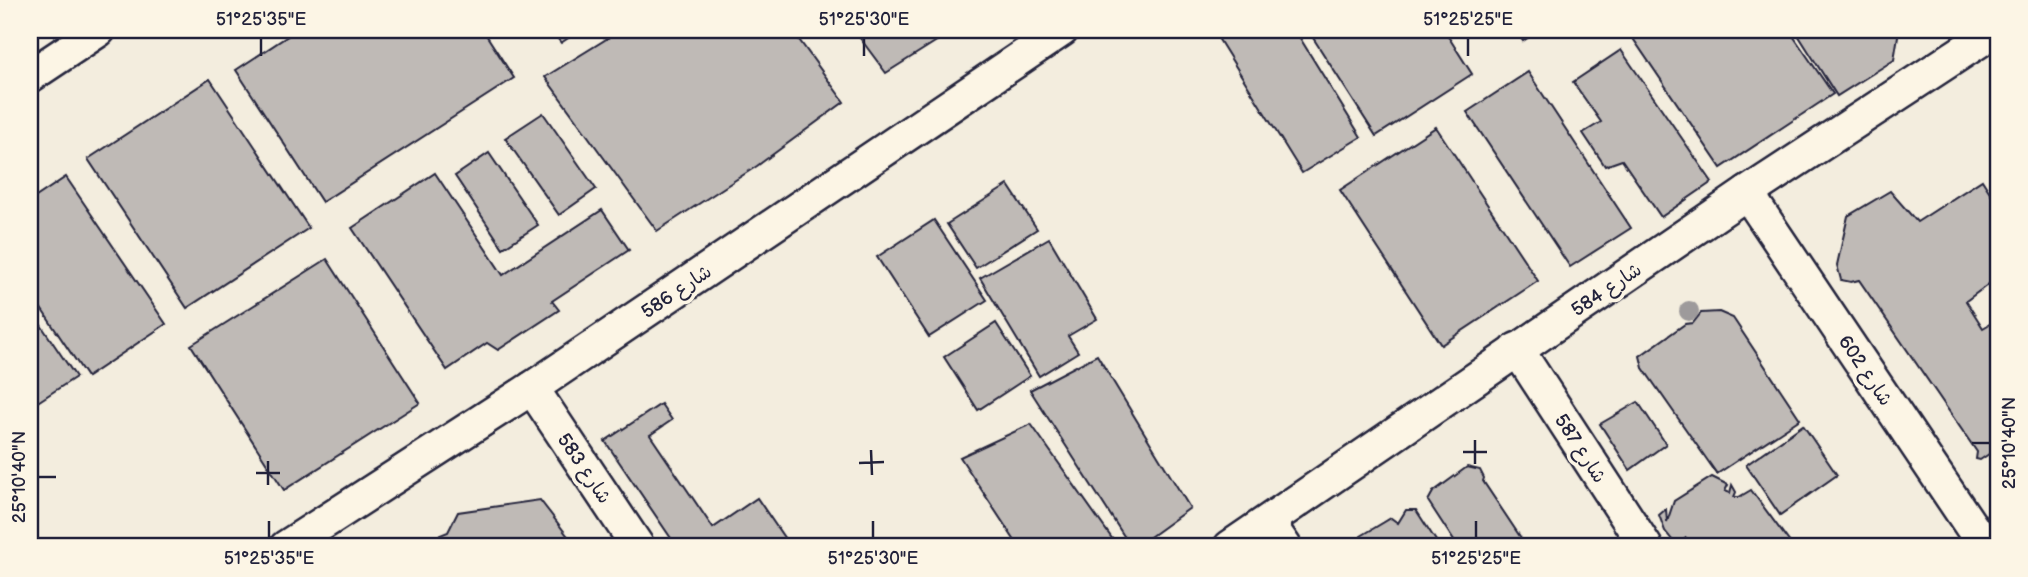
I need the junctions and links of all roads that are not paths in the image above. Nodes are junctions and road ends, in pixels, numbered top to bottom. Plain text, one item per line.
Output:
1 (99, 30) edge
2 (1062, 30) edge
3 (1988, 41) edge
4 (30, 76) edge
5 (1747, 193) junction
6 (1517, 349) junction
7 (532, 388) junction
8 (1276, 535) edge
9 (307, 542) edge
10 (638, 547) edge
11 (1230, 547) edge
12 (1646, 547) edge
13 (1985, 547) edge

1 - 4 street
2 - 7 street, شارع 586
3 - 5 street, شارع 584
5 - 6 street, شارع 584
5 - 13 street, شارع 602
6 - 8 street, شارع 584
6 - 12 street, شارع 587
7 - 9 street, شارع 586
7 - 10 street, شارع 583
8 - 11 street, شارع 584

